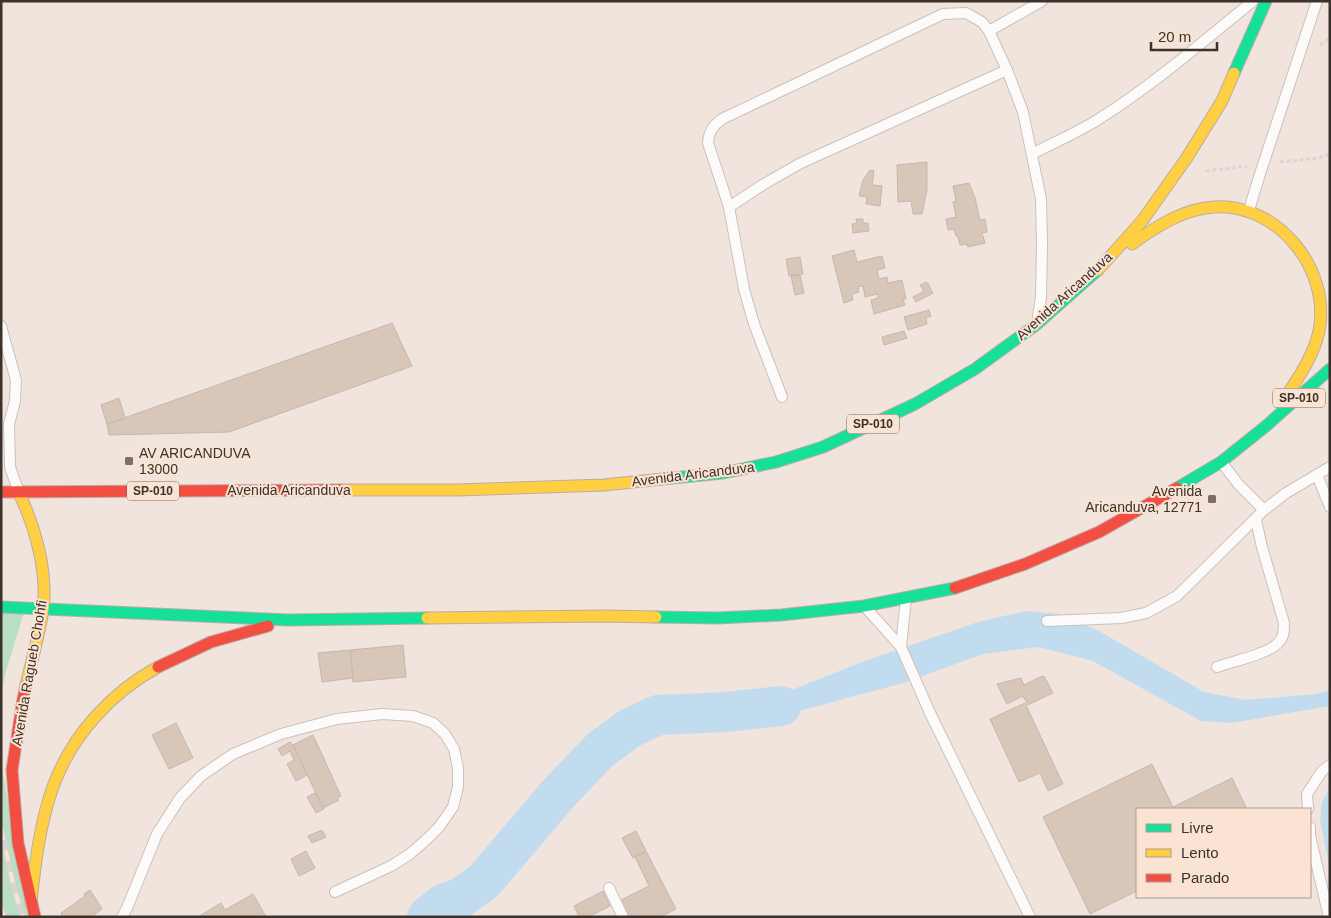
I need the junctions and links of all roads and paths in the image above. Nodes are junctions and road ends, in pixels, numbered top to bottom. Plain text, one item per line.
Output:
1 (1042, 1) edge
2 (1253, 1) edge
3 (1266, 1) edge
4 (1317, 1) edge
5 (990, 31) junction
6 (1007, 70) junction
7 (1032, 154) junction
8 (729, 207) junction
9 (1249, 211) junction
10 (1098, 270) junction
11 (1037, 324) junction
12 (1, 326) edge
13 (1330, 369) edge
14 (782, 397) dead end
15 (5, 425) edge
16 (1266, 426) junction
17 (1221, 462) junction
18 (1330, 467) edge
19 (1317, 475) junction
20 (18, 491) junction
21 (1, 492) edge
22 (1330, 507) edge
23 (1264, 510) junction
24 (1256, 520) junction
25 (906, 598) junction
26 (864, 606) junction
27 (1, 607) edge
28 (43, 608) junction
29 (289, 620) junction
30 (1047, 622) dead end
31 (901, 648) junction
32 (1217, 666) dead end
33 (1330, 765) edge
34 (1308, 808) edge
35 (1311, 840) edge
36 (609, 888) dead end
37 (336, 892) dead end
38 (31, 903) junction
39 (35, 917) edge
40 (122, 917) edge
41 (623, 917) edge
42 (1030, 917) edge
43 (1329, 917) edge

1 - 5 lane
2 - 7 lane
3 - 10 main road, Avenida Aricanduva / SP-010
4 - 9 lane
5 - 6 lane
5 - 8 lane
6 - 7 lane
6 - 8 lane
7 - 11 lane
8 - 14 lane
9 - 10 main road
9 - 16 main road
10 - 11 main road, Avenida Aricanduva / SP-010
11 - 20 main road, Avenida Aricanduva / SP-010
12 - 15 lane
13 - 16 main road, SP-010
15 - 20 lane
16 - 17 main road, SP-010
17 - 23 lane
17 - 25 main road, SP-010
18 - 19 lane
19 - 22 lane
19 - 23 lane
20 - 21 main road, Avenida Aricanduva / SP-010
20 - 28 main road, Avenida Ragueb Chohfi
23 - 24 lane
24 - 30 lane
24 - 32 lane
25 - 26 main road, SP-010
25 - 31 lane
26 - 29 main road, SP-010
26 - 31 lane
27 - 28 main road, SP-010
28 - 29 main road, SP-010
28 - 38 main road, Avenida Ragueb Chohfi
29 - 38 main road
31 - 42 lane
33 - 34 lane
35 - 43 lane
36 - 41 lane
37 - 40 lane
38 - 39 main road, Avenida Ragueb Chohfi

